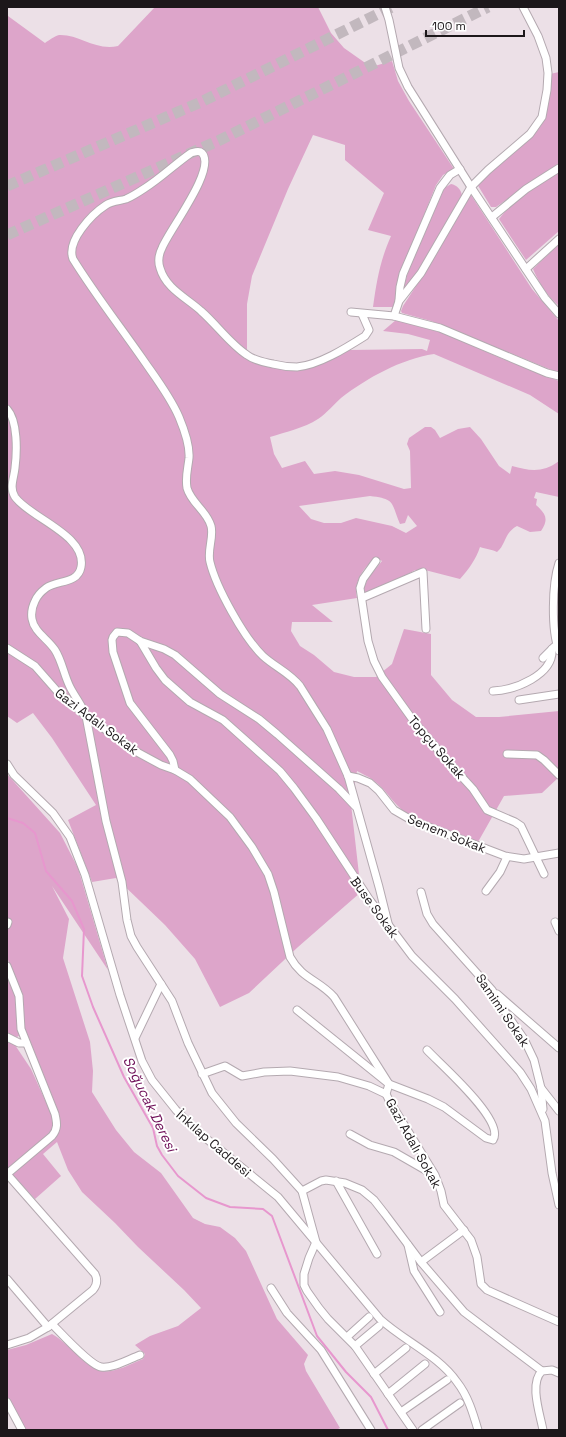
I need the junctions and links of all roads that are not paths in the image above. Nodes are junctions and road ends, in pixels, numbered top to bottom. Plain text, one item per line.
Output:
1 (385, 7) edge
2 (523, 7) edge
3 (559, 168) edge
4 (460, 169) junction
5 (471, 187) junction
6 (492, 217) junction
7 (559, 239) edge
8 (526, 269) junction
9 (399, 301) junction
10 (351, 312) dead end
11 (362, 314) junction
12 (559, 314) edge
13 (394, 316) junction
14 (559, 376) edge
15 (7, 409) edge
16 (376, 561) dead end
17 (559, 563) edge
18 (362, 598) junction
19 (426, 629) dead end
20 (140, 641) junction
21 (7, 648) edge
22 (556, 648) edge
23 (543, 658) dead end
24 (493, 691) dead end
25 (559, 694) edge
26 (519, 700) dead end
27 (86, 716) junction
28 (507, 754) dead end
29 (7, 764) edge
30 (175, 770) junction
31 (559, 775) edge
32 (348, 776) junction
33 (356, 808) junction
34 (559, 853) edge
35 (507, 857) junction
36 (536, 857) junction
37 (544, 874) dead end
38 (486, 891) dead end
39 (421, 892) dead end
40 (555, 922) dead end
41 (389, 926) junction
42 (559, 931) edge
43 (7, 966) edge
44 (162, 984) junction
45 (492, 990) junction
46 (297, 1010) dead end
47 (7, 1038) edge
48 (135, 1038) junction
49 (26, 1043) junction
50 (559, 1048) edge
51 (427, 1050) dead end
52 (202, 1074) junction
53 (389, 1084) junction
54 (540, 1088) junction
55 (386, 1094) junction
56 (559, 1111) edge
57 (545, 1121) junction
58 (350, 1134) dead end
59 (7, 1174) edge
60 (436, 1176) junction
61 (336, 1181) junction
62 (302, 1191) junction
63 (559, 1204) edge
64 (464, 1230) junction
65 (316, 1242) junction
66 (408, 1243) junction
67 (377, 1254) dead end
68 (421, 1262) junction
69 (7, 1279) edge
70 (271, 1288) dead end
71 (440, 1312) dead end
72 (369, 1317) dead end
73 (557, 1321) edge
74 (50, 1326) junction
75 (379, 1326) dead end
76 (347, 1337) junction
77 (7, 1346) edge
78 (356, 1346) junction
79 (406, 1348) dead end
80 (140, 1355) dead end
81 (425, 1364) dead end
82 (542, 1370) junction
83 (559, 1373) edge
84 (374, 1374) junction
85 (447, 1380) dead end
86 (388, 1394) junction
87 (7, 1402) edge
88 (460, 1403) dead end
89 (401, 1412) junction
90 (22, 1430) edge
91 (371, 1430) edge
92 (413, 1430) edge
93 (422, 1430) edge
94 (478, 1430) edge
95 (543, 1430) edge

1 - 4 street
2 - 5 street
3 - 6 street
4 - 5 street
4 - 9 street
5 - 6 street
5 - 9 street
6 - 8 street
7 - 8 street
8 - 12 street
9 - 13 street
10 - 11 street
11 - 13 street
11 - 32 street
13 - 14 street
15 - 27 street
16 - 18 street, Topçu Sokak
17 - 22 street
18 - 19 street
18 - 36 street, Topçu Sokak
20 - 30 street, Gazi Adalı Sokak
20 - 33 street
20 - 41 street, Buse Sokak
21 - 27 street, Gazi Adalı Sokak
22 - 23 street
22 - 24 street
25 - 26 street
27 - 30 street, Gazi Adalı Sokak
27 - 44 street
28 - 31 street
29 - 48 street, İnkılap Caddesi
30 - 53 street, Gazi Adalı Sokak
32 - 33 street
32 - 35 street, Senem Sokak
33 - 41 street
34 - 36 street, Senem Sokak
35 - 36 street, Senem Sokak
35 - 38 street
36 - 37 street, Topçu Sokak
39 - 45 street, Samimi Sokak
40 - 42 street
41 - 57 street, Buse Sokak
43 - 49 street
44 - 48 street
44 - 52 street
45 - 50 street
45 - 54 street, Samimi Sokak
46 - 53 street
47 - 49 street
48 - 65 street, İnkılap Caddesi
49 - 59 street
51 - 53 street
52 - 55 street
52 - 62 street
53 - 55 street, Gazi Adalı Sokak
54 - 56 street
54 - 57 street, Samimi Sokak
55 - 60 street, Gazi Adalı Sokak
57 - 63 street, Buse Sokak
58 - 60 street
59 - 74 street
60 - 64 street, Gazi Adalı Sokak
61 - 62 street
61 - 66 street
61 - 67 street
62 - 65 street
64 - 68 street
64 - 73 street, Gazi Adalı Sokak
65 - 76 street
65 - 94 street, İnkılap Caddesi
66 - 68 street
66 - 71 street
68 - 82 street
69 - 74 street
70 - 91 street
72 - 76 street
74 - 77 street
74 - 80 street
75 - 78 street
76 - 78 street
78 - 84 street
79 - 84 street
81 - 86 street
82 - 83 street
82 - 95 street
84 - 86 street
85 - 89 street
86 - 89 street
87 - 90 street
88 - 93 street
89 - 92 street

